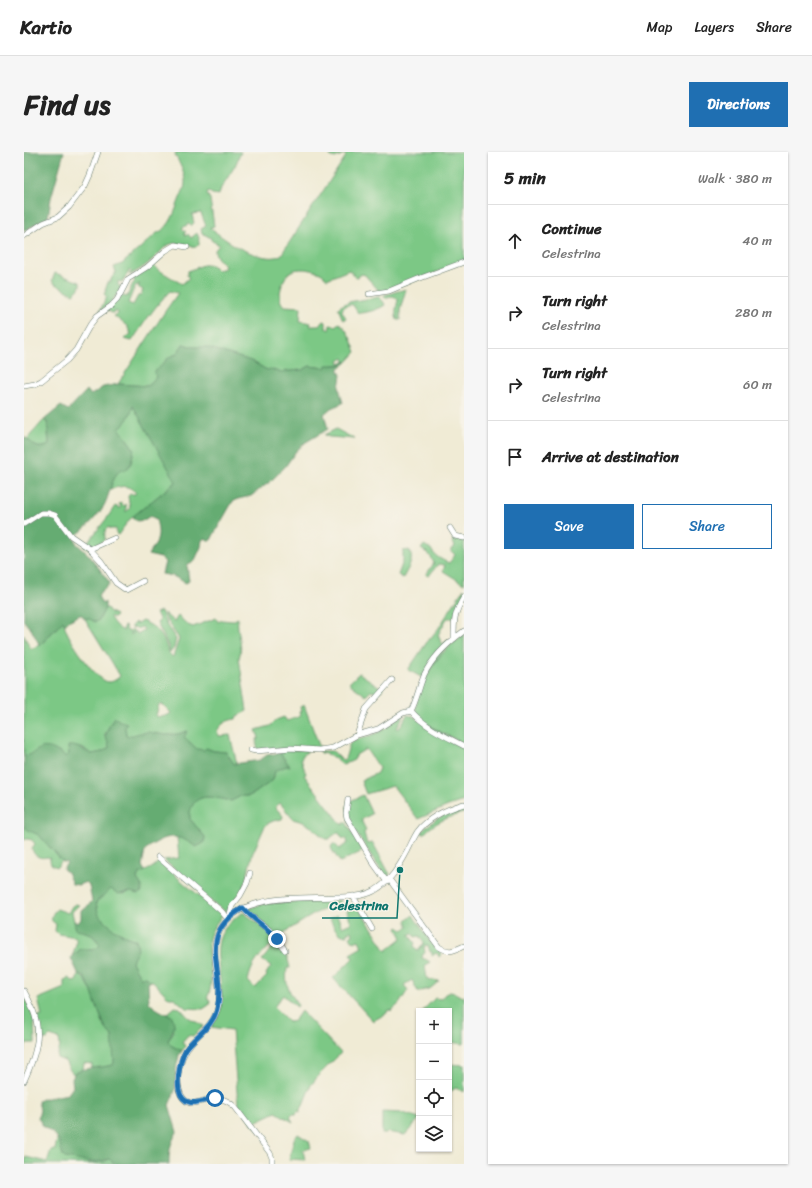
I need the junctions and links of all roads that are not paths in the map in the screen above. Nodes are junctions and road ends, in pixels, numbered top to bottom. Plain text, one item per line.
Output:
1 (98, 152) edge
2 (24, 236) edge
3 (187, 247) dead end
4 (464, 262) edge
5 (369, 294) dead end
6 (24, 386) edge
7 (24, 524) edge
8 (450, 528) dead end
9 (115, 538) dead end
10 (464, 538) edge
11 (90, 549) junction
12 (143, 581) dead end
13 (464, 597) edge
14 (464, 631) edge
15 (454, 639) junction
16 (392, 680) dead end
17 (411, 711) junction
18 (357, 735) junction
19 (464, 746) edge
20 (252, 750) dead end
21 (348, 799) dead end
22 (464, 804) edge
23 (158, 857) dead end
24 (250, 873) dead end
25 (388, 880) junction
26 (353, 896) junction
27 (243, 908) junction
28 (228, 919) junction
29 (372, 929) dead end
30 (464, 946) edge
31 (285, 950) dead end
32 (24, 991) edge
33 (24, 1081) edge
34 (272, 1164) edge

1 - 2 street
3 - 6 street
4 - 5 street
7 - 11 street
8 - 10 street
9 - 11 street
11 - 12 street
13 - 15 street
14 - 15 street
15 - 17 street
16 - 18 street
17 - 18 street
17 - 19 street
18 - 20 street
21 - 25 street
22 - 25 street
23 - 28 street
24 - 28 street
25 - 26 street
25 - 30 street
26 - 27 street
26 - 29 street
27 - 28 street
27 - 31 street
28 - 34 street
32 - 33 street

